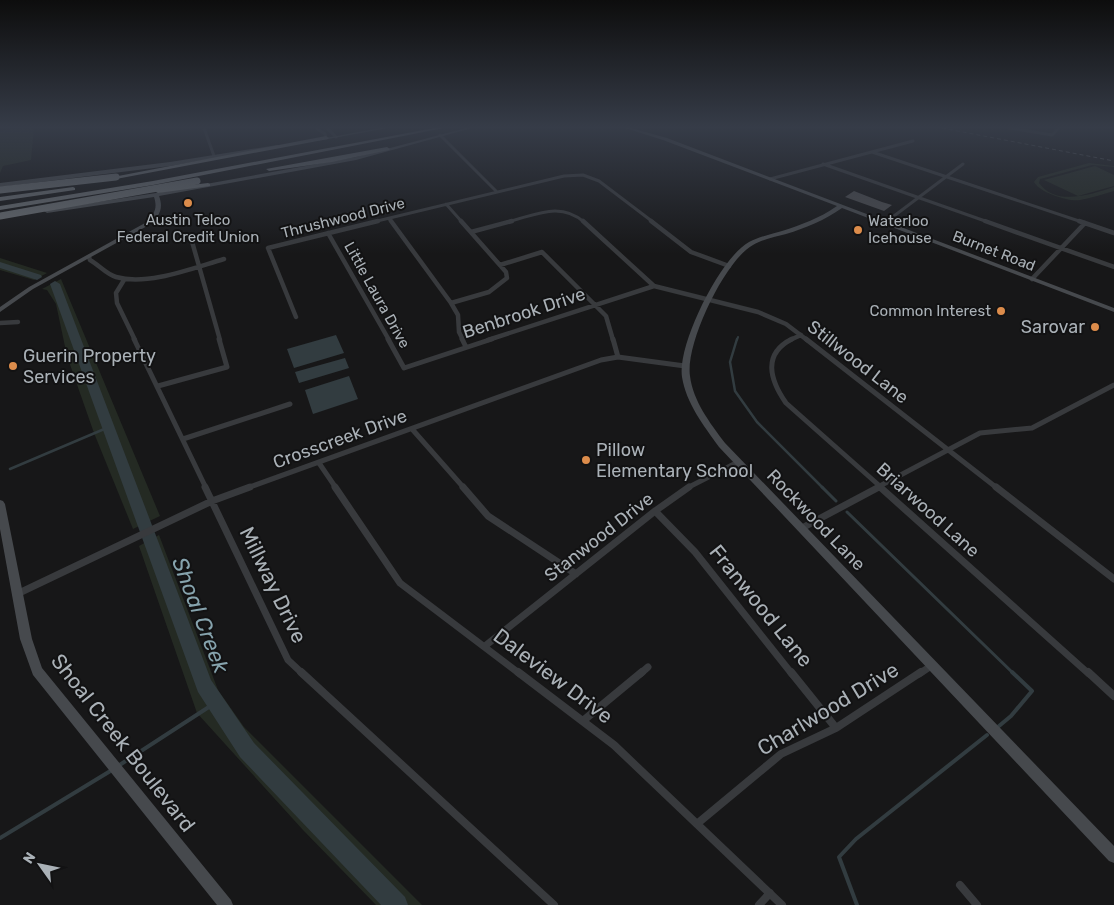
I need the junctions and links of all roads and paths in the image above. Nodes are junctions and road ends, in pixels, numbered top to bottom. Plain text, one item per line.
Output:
1 (120, 170) edge
2 (135, 170) edge
3 (152, 170) edge
4 (160, 170) edge
5 (183, 170) edge
6 (224, 170) edge
7 (262, 170) edge
8 (297, 170) edge
9 (477, 170) edge
10 (747, 170) edge
11 (803, 170) edge
12 (840, 170) edge
13 (924, 170) edge
14 (955, 170) edge
15 (116, 177) junction
16 (946, 178) junction
17 (770, 179) junction
18 (59, 184) junction
19 (0, 185) edge
20 (208, 185) junction
21 (0, 190) edge
22 (497, 192) junction
23 (0, 194) edge
24 (156, 195) junction
25 (0, 198) edge
26 (918, 198) junction
27 (446, 204) junction
28 (841, 206) junction
29 (0, 209) edge
30 (0, 217) edge
31 (389, 219) junction
32 (885, 222) junction
33 (1085, 223) junction
34 (471, 232) junction
35 (328, 233) junction
36 (1114, 233) edge
37 (184, 234) dead end
38 (1062, 249) junction
39 (89, 257) junction
40 (224, 259) dead end
41 (500, 265) junction
42 (199, 266) junction
43 (729, 266) junction
44 (1114, 267) edge
45 (1032, 279) junction
46 (124, 280) junction
47 (654, 286) junction
48 (710, 300) junction
49 (451, 303) junction
50 (595, 305) junction
51 (0, 310) edge
52 (1114, 310) edge
53 (296, 317) dead end
54 (18, 322) dead end
55 (0, 323) edge
56 (801, 336) junction
57 (466, 347) junction
58 (618, 357) junction
59 (685, 366) junction
60 (404, 368) joint
61 (1114, 385) edge
62 (158, 386) junction
63 (290, 404) dead end
64 (412, 429) junction
65 (183, 439) junction
66 (950, 450) junction
67 (738, 462) junction
68 (318, 463) junction
69 (879, 486) junction
70 (212, 501) junction
71 (0, 504) edge
72 (655, 511) junction
73 (802, 528) junction
74 (576, 574) junction
75 (1114, 579) edge
76 (18, 594) junction
77 (485, 646) junction
78 (931, 666) junction
79 (648, 667) dead end
80 (1114, 696) edge
81 (584, 720) junction
82 (836, 728) junction
83 (698, 823) junction
84 (1114, 856) edge
85 (960, 885) dead end
86 (770, 894) junction
87 (226, 905) edge
88 (554, 905) edge
89 (759, 905) edge
90 (782, 905) edge
91 (977, 905) edge

1 - 19 main road
2 - 18 highway
3 - 15 highway
4 - 15 highway
5 - 25 highway
6 - 29 highway
7 - 30 highway, bridge
8 - 20 street
9 - 22 street
10 - 17 main road, Burnet Road
11 - 17 street
12 - 26 street
13 - 16 street
14 - 16 street
15 - 18 highway, bridge
16 - 26 street
16 - 33 street
17 - 28 main road, Burnet Road
18 - 21 highway, bridge
18 - 23 highway
20 - 24 main road
20 - 29 highway
22 - 27 street, Thrushwood Drive
22 - 43 street, Thrushwood Drive
24 - 30 main road
24 - 39 street
26 - 32 street
26 - 38 street
27 - 31 street, Thrushwood Drive
27 - 34 street
28 - 32 main road, Burnet Road
28 - 43 main road, Rockwood Lane
31 - 35 street, Thrushwood Drive
31 - 49 street
32 - 45 main road, Burnet Road
33 - 36 street
33 - 38 street
34 - 41 street
34 - 47 street, Stillwood Lane
35 - 53 street, Thrushwood Drive
35 - 60 street, Little Laura Drive
37 - 42 street
38 - 44 street
38 - 45 street
39 - 46 street
39 - 51 street
40 - 42 street
41 - 49 street
41 - 50 street
42 - 46 street
42 - 62 street
43 - 48 main road, Rockwood Lane
45 - 52 main road, Burnet Road
46 - 62 street, Millway Drive
47 - 48 street, Stillwood Lane
47 - 50 street, Benbrook Drive
48 - 56 street, Stillwood Lane
48 - 59 main road, Rockwood Lane
49 - 57 street
50 - 57 street, Benbrook Drive
50 - 58 street
54 - 55 street
56 - 66 street, Stillwood Lane
56 - 69 street, Briarwood Lane
57 - 60 street, Benbrook Drive
58 - 59 street, Crosscreek Drive
58 - 64 street, Crosscreek Drive
59 - 67 main road, Rockwood Lane
61 - 66 street
62 - 65 street, Millway Drive
63 - 65 street
64 - 68 street, Crosscreek Drive
64 - 74 street
65 - 70 street, Millway Drive
66 - 69 street
66 - 75 street, Stillwood Lane
67 - 72 street, Stanwood Drive
67 - 73 main road, Rockwood Lane
68 - 70 street, Crosscreek Drive
68 - 77 street, Daleview Drive
69 - 73 street
69 - 80 street, Briarwood Lane
70 - 76 street, Crosscreek Drive
70 - 88 street, Millway Drive
71 - 76 main road, Shoal Creek Boulevard
72 - 74 street, Stanwood Drive
72 - 82 street, Franwood Lane
73 - 78 main road, Rockwood Lane
74 - 77 street, Stanwood Drive
76 - 87 main road, Shoal Creek Boulevard
77 - 81 street, Daleview Drive
78 - 82 street, Charlwood Drive
78 - 84 main road, Rockwood Lane
79 - 81 street
81 - 83 street, Daleview Drive
82 - 83 street, Charlwood Drive
83 - 86 street, Daleview Drive
85 - 91 street
86 - 89 street
86 - 90 street, Daleview Drive

